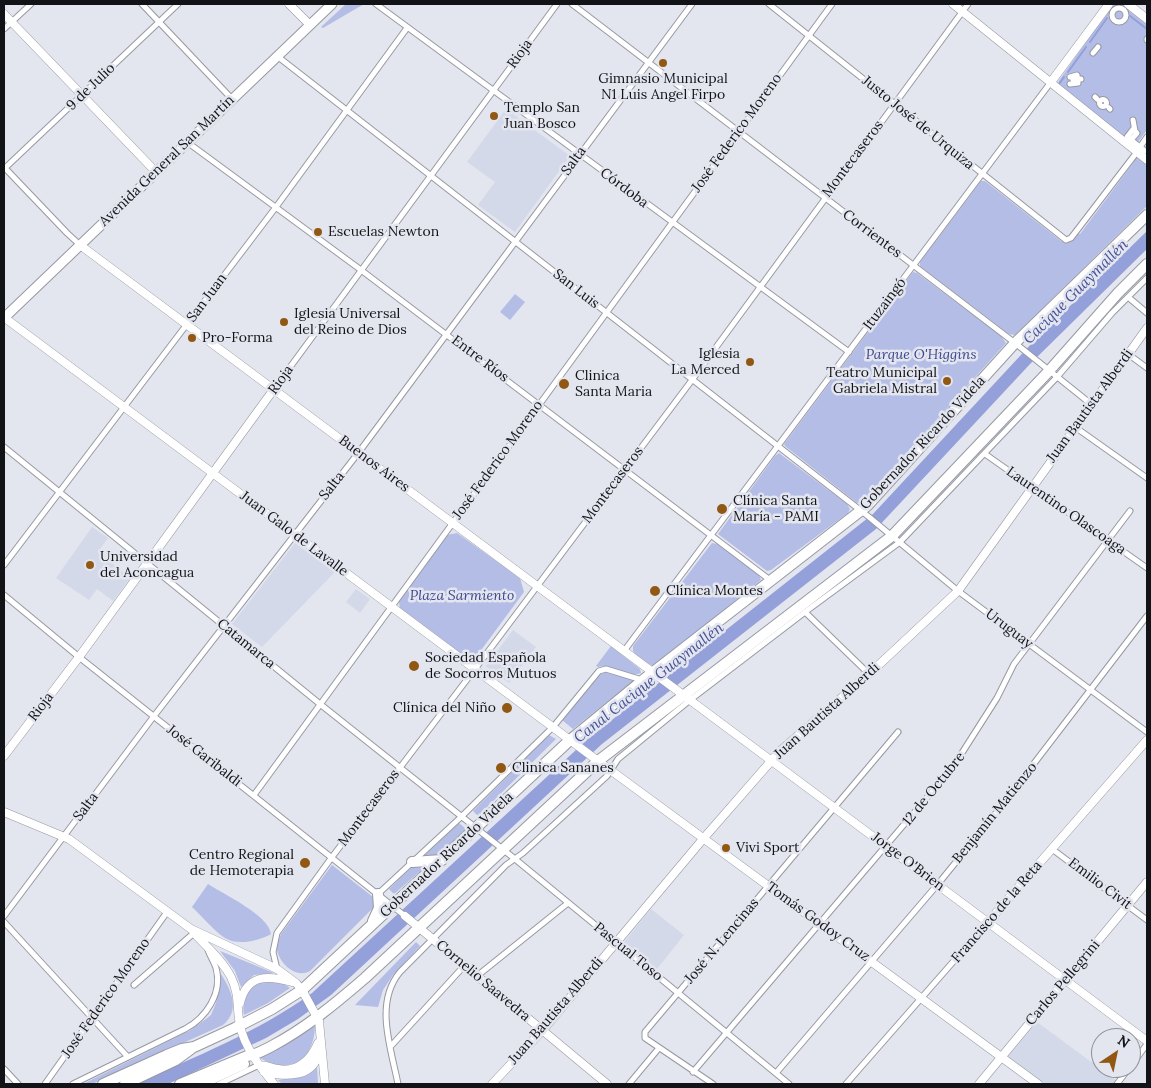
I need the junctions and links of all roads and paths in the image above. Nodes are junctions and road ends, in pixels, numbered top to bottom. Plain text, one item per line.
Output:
1 (31, 4) edge
2 (142, 4) edge
3 (178, 4) edge
4 (289, 4) edge
5 (332, 4) edge
6 (376, 4) edge
7 (557, 4) edge
8 (572, 4) edge
9 (692, 4) edge
10 (769, 4) edge
11 (832, 4) edge
12 (953, 4) edge
13 (968, 4) edge
14 (1125, 6) edge
15 (1111, 7) edge
16 (962, 11) junction
17 (4, 14) edge
18 (1147, 19) edge
19 (12, 22) junction
20 (159, 22) junction
21 (310, 25) junction
22 (407, 28) junction
23 (4, 29) edge
24 (808, 35) junction
25 (277, 56) junction
26 (648, 62) junction
27 (1051, 82) junction
28 (493, 91) junction
29 (82, 96) junction
30 (232, 99) junction
31 (894, 104) junction
32 (347, 111) junction
33 (1131, 125) dead end
34 (739, 131) junction
35 (1147, 137) edge
36 (186, 142) junction
37 (1141, 150) junction
38 (578, 154) junction
39 (1147, 160) edge
40 (4, 168) edge
41 (156, 172) junction
42 (982, 174) junction
43 (431, 176) junction
44 (824, 198) junction
45 (276, 207) junction
46 (1147, 215) edge
47 (671, 223) junction
48 (515, 241) junction
49 (80, 245) junction
50 (1147, 264) edge
51 (913, 266) junction
52 (361, 270) junction
53 (1147, 278) edge
54 (759, 287) junction
55 (1128, 297) junction
56 (606, 312) junction
57 (1147, 312) edge
58 (4, 318) edge
59 (188, 324) junction
60 (1147, 328) edge
61 (446, 334) junction
62 (1015, 343) junction
63 (849, 352) junction
64 (1128, 354) junction
65 (1147, 368) edge
66 (1053, 374) junction
67 (692, 380) junction
68 (274, 389) junction
69 (539, 403) junction
70 (1092, 404) junction
71 (124, 406) junction
72 (1075, 427) junction
73 (778, 446) junction
74 (4, 447) edge
75 (359, 452) junction
76 (985, 454) junction
77 (625, 469) junction
78 (213, 473) junction
79 (1147, 478) edge
80 (1032, 488) junction
81 (58, 492) junction
82 (1130, 511) dead end
83 (868, 516) junction
84 (453, 523) junction
85 (294, 534) junction
86 (713, 536) junction
87 (896, 539) junction
88 (1108, 541) junction
89 (147, 563) junction
90 (4, 565) edge
91 (1147, 568) edge
92 (770, 580) junction
93 (537, 586) junction
94 (958, 591) junction
95 (4, 595) edge
96 (392, 607) junction
97 (805, 612) junction
98 (1147, 616) edge
99 (224, 626) junction
100 (1029, 645) junction
101 (624, 651) junction
102 (79, 657) junction
103 (475, 669) junction
104 (653, 672) junction
105 (870, 674) junction
106 (643, 680) junction
107 (668, 684) joint
108 (1090, 689) junction
109 (687, 698) junction
110 (320, 704) junction
111 (154, 716) junction
112 (553, 727) junction
113 (898, 732) dead end
114 (1147, 732) edge
115 (570, 740) junction
116 (1147, 740) edge
117 (588, 753) junction
118 (4, 756) edge
119 (771, 760) junction
120 (400, 768) junction
121 (611, 770) junction
122 (254, 795) junction
123 (835, 807) junction
124 (4, 812) edge
125 (461, 817) junction
126 (480, 832) junction
127 (64, 837) junction
128 (489, 839) joint
129 (703, 839) junction
130 (498, 846) junction
131 (887, 846) junction
132 (1052, 849) junction
133 (332, 857) junction
134 (515, 859) junction
135 (442, 860) junction
136 (412, 862) junction
137 (1147, 882) edge
138 (938, 884) junction
139 (769, 886) junction
140 (378, 894) junction
141 (568, 902) junction
142 (1128, 905) junction
143 (167, 912) junction
144 (4, 916) edge
145 (406, 917) junction
146 (1147, 920) edge
147 (4, 922) edge
148 (988, 922) junction
149 (820, 924) junction
150 (370, 928) junction
151 (192, 931) junction
152 (432, 939) junction
153 (616, 942) junction
154 (207, 947) junction
155 (872, 961) junction
156 (464, 966) junction
157 (277, 969) junction
158 (477, 976) junction
159 (1066, 980) junction
160 (134, 985) dead end
161 (678, 993) junction
162 (921, 998) junction
163 (308, 1000) junction
164 (239, 1012) junction
165 (91, 1017) junction
166 (542, 1031) junction
167 (727, 1033) junction
168 (321, 1036) junction
169 (246, 1041) junction
170 (1147, 1042) edge
171 (391, 1046) junction
172 (194, 1047) junction
173 (659, 1048) junction
174 (128, 1057) junction
175 (1001, 1058) junction
176 (261, 1068) junction
177 (4, 1069) edge
178 (693, 1072) junction
179 (776, 1074) junction
180 (18, 1084) edge
181 (45, 1084) edge
182 (74, 1084) edge
183 (103, 1084) edge
184 (125, 1084) edge
185 (180, 1084) edge
186 (201, 1084) edge
187 (219, 1084) edge
188 (274, 1084) edge
189 (325, 1084) edge
190 (398, 1084) edge
191 (492, 1084) edge
192 (607, 1084) edge
193 (629, 1084) edge
194 (713, 1084) edge
195 (789, 1084) edge
196 (846, 1084) edge
197 (979, 1084) edge
198 (1038, 1084) edge

1 - 19 street
2 - 20 street
3 - 20 street, 9 de Julio
4 - 21 street
5 - 21 main road, Avenida General San Martín
6 - 22 street, Córdoba
7 - 28 street, Rioja
8 - 26 street, Corrientes
9 - 26 street, Salta
10 - 24 street, Justo José de Urquiza
11 - 24 street, José Federico Moreno
12 - 16 street
13 - 16 street, Montecaseros
14 - 15 street
14 - 15 street
14 - 18 street
15 - 27 street, Ituzaingó
16 - 27 street
16 - 31 street, Montecaseros
17 - 19 street
19 - 23 street
19 - 29 street
20 - 29 street, 9 de Julio
20 - 30 street
21 - 25 main road, Avenida General San Martín
22 - 28 street, Córdoba
22 - 32 street, San Juan
24 - 31 street, Justo José de Urquiza
24 - 34 street, José Federico Moreno
25 - 30 main road, Avenida General San Martín
25 - 32 street, San Luis
26 - 34 street, Corrientes
26 - 38 street, Salta
27 - 37 street
27 - 42 street, Ituzaingó
28 - 38 street, Córdoba
28 - 43 street, Rioja
29 - 40 street, 9 de Julio
29 - 41 street
30 - 36 main road, Avenida General San Martín
31 - 42 street, Justo José de Urquiza
31 - 44 street, Montecaseros
32 - 43 street, San Luis
32 - 45 street, San Juan
33 - 37 street
34 - 44 street, Corrientes
34 - 47 street, José Federico Moreno
35 - 37 street
36 - 41 main road, Avenida General San Martín
36 - 45 street, Entre Ríos
37 - 39 street
37 - 42 street, Justo José de Urquiza
38 - 47 street, Córdoba
38 - 48 street, Salta
40 - 49 street
41 - 49 main road, Avenida General San Martín
42 - 51 street, Ituzaingó
43 - 48 street, San Luis
43 - 52 street, Rioja
44 - 51 street, Corrientes
44 - 54 street, Montecaseros
45 - 52 street, Entre Ríos
45 - 59 street, San Juan
46 - 62 highway, Gobernador Ricardo Videla
47 - 54 street, Córdoba
47 - 56 street, José Federico Moreno
48 - 56 street, San Luis
48 - 61 street, Salta
49 - 58 main road, Avenida General San Martín
49 - 59 street, Buenos Aires
50 - 66 highway, Gobernador Ricardo Videla
51 - 62 street, Corrientes
51 - 63 street, Ituzaingó
52 - 61 street, Entre Ríos
52 - 68 street, Rioja
53 - 55 street
54 - 63 street, Córdoba
54 - 67 street, Montecaseros
55 - 57 street
55 - 66 street
56 - 67 street, San Luis
56 - 69 street, José Federico Moreno
58 - 71 street, Juan Galo de Lavalle
59 - 68 street, Buenos Aires
59 - 71 street, San Juan
60 - 64 street, Juan Bautista Alberdi
61 - 69 street, Entre Ríos
61 - 75 street, Salta
62 - 66 street, Corrientes
62 - 83 highway, Gobernador Ricardo Videla
63 - 73 street, Ituzaingó
64 - 65 street
64 - 70 street, Juan Bautista Alberdi
66 - 70 street, Corrientes
66 - 76 street
66 - 87 highway, Gobernador Ricardo Videla
67 - 73 street, San Luis
67 - 77 street, Montecaseros
68 - 75 street, Buenos Aires
68 - 78 street, Rioja
69 - 77 street, Entre Ríos
69 - 84 street, José Federico Moreno
70 - 72 street, Juan Bautista Alberdi
71 - 78 street, Juan Galo de Lavalle
71 - 81 street, San Juan
72 - 79 street
72 - 80 street, Juan Bautista Alberdi
73 - 83 street, San Luis
73 - 86 street, Ituzaingó
74 - 81 street, Catamarca
75 - 84 street, Buenos Aires
75 - 85 street, Salta
76 - 80 street, Laurentino Olascoaga
76 - 87 street
77 - 86 street, Entre Ríos
77 - 93 street, Montecaseros
78 - 85 street, Juan Galo de Lavalle
78 - 89 street, Rioja
80 - 88 street, Laurentino Olascoaga
80 - 94 street, Juan Bautista Alberdi
81 - 89 street, Catamarca
81 - 90 street, San Juan
82 - 88 street, 12 de Octubre
83 - 87 street, Uruguay
83 - 92 highway, Gobernador Ricardo Videla
84 - 93 street, Buenos Aires
84 - 96 street, José Federico Moreno
85 - 96 street, Juan Galo de Lavalle
85 - 99 street, Salta
86 - 92 street, Entre Ríos
86 - 101 street, Ituzaingó
87 - 94 street, Uruguay
87 - 97 street
87 - 109 highway, Gobernador Ricardo Videla
88 - 91 street, Laurentino Olascoaga
88 - 100 street, 12 de Octubre
89 - 99 street, Catamarca
89 - 102 street, Rioja
92 - 104 highway, Gobernador Ricardo Videla
93 - 101 street, Buenos Aires
93 - 103 street, Montecaseros
94 - 100 street, Uruguay
94 - 105 street, Juan Bautista Alberdi
95 - 102 street, José Garibaldi
96 - 103 street, Juan Galo de Lavalle
96 - 110 street, José Federico Moreno
97 - 105 street
97 - 109 street
98 - 108 street, Benjamín Matienzo
99 - 110 street, Catamarca
99 - 111 street, Salta
100 - 108 street, Uruguay
100 - 131 street, 12 de Octubre
101 - 104 street, Buenos Aires
102 - 111 street, José Garibaldi
102 - 118 street, Rioja
103 - 112 street, Juan Galo de Lavalle
103 - 120 street, Montecaseros
104 - 106 highway, Gobernador Ricardo Videla
104 - 107 street, Buenos Aires
105 - 119 street, Juan Bautista Alberdi
106 - 112 street
106 - 115 highway, Gobernador Ricardo Videla
107 - 109 street, Jorge O'Brien
108 - 114 street, Uruguay
108 - 138 street, Benjamín Matienzo
109 - 117 highway, Gobernador Ricardo Videla
109 - 119 street, Jorge O'Brien
109 - 121 street
110 - 120 street, Catamarca
110 - 122 street, José Federico Moreno
111 - 122 street, José Garibaldi
111 - 127 street, Salta
112 - 115 street, Juan Galo de Lavalle
112 - 125 street
113 - 123 street, José N. Lencinas
115 - 117 street, Juan Galo de Lavalle
115 - 126 highway, Gobernador Ricardo Videla
116 - 132 street, Francisco de la Reta
117 - 121 street, Tomás Godoy Cruz
117 - 130 highway, Gobernador Ricardo Videla
119 - 123 street, Jorge O'Brien
119 - 129 street, Juan Bautista Alberdi
120 - 125 street, Catamarca
120 - 133 street, Montecaseros
121 - 129 street, Tomás Godoy Cruz
121 - 134 street
122 - 133 street, José Garibaldi
123 - 131 street, Jorge O'Brien
123 - 139 street, José N. Lencinas
124 - 127 street
125 - 126 street, Catamarca
125 - 136 street
126 - 128 street, Catamarca
126 - 135 highway, Gobernador Ricardo Videla
127 - 143 street
127 - 144 street, Salta
128 - 130 street, Pascual Toso
129 - 139 street, Tomás Godoy Cruz
129 - 153 street, Juan Bautista Alberdi
130 - 134 street, Pascual Toso
130 - 145 highway, Gobernador Ricardo Videla
131 - 138 street, Jorge O'Brien
131 - 149 street, 12 de Octubre
132 - 142 street, Emilio Civit
132 - 148 street, Francisco de la Reta
133 - 140 street, José Garibaldi
133 - 157 street, Montecaseros
134 - 141 street, Pascual Toso
134 - 152 street
135 - 136 highway
135 - 145 highway, Gobernador Ricardo Videla
136 - 140 street
137 - 142 street, Carlos Pellegrini
138 - 148 street, Jorge O'Brien
138 - 155 street, Benjamín Matienzo
139 - 149 street, Tomás Godoy Cruz
139 - 161 street, José N. Lencinas
140 - 145 street, José Garibaldi
140 - 150 highway
141 - 153 street, Pascual Toso
141 - 158 street
142 - 146 street, Emilio Civit
142 - 159 street, Carlos Pellegrini
143 - 151 street
143 - 165 street, José Federico Moreno
145 - 150 highway, Gobernador Ricardo Videla
145 - 152 street, Cornelio Saavedra
145 - 163 highway, Gobernador Ricardo Videla
147 - 165 street
148 - 159 street, Jorge O'Brien
148 - 162 street, Francisco de la Reta
149 - 155 street, Tomás Godoy Cruz
149 - 167 street, 12 de Octubre
150 - 163 highway, Gobernador Ricardo Videla
151 - 154 street
151 - 157 street
151 - 160 street
152 - 156 street, Cornelio Saavedra
152 - 171 street
153 - 161 street, Pascual Toso
153 - 166 street, Juan Bautista Alberdi
154 - 164 street
154 - 174 street
155 - 162 street, Tomás Godoy Cruz
155 - 179 street, Benjamín Matienzo
156 - 158 street, Cornelio Saavedra
156 - 171 street
157 - 163 street
158 - 166 street, Cornelio Saavedra
159 - 170 street, Jorge O'Brien
159 - 175 street, Carlos Pellegrini
161 - 167 street, Pascual Toso
161 - 173 street, José N. Lencinas
162 - 175 street, Tomás Godoy Cruz
162 - 196 street, Francisco de la Reta
163 - 164 street
163 - 168 street
163 - 169 highway, Gobernador Ricardo Videla
163 - 169 highway, Gobernador Ricardo Videla
164 - 169 street
165 - 174 street
165 - 181 street, José Federico Moreno
166 - 191 street, Juan Bautista Alberdi
166 - 192 street, Cornelio Saavedra
167 - 178 street, 12 de Octubre
167 - 179 street, Pascual Toso
168 - 176 street
168 - 189 street
169 - 172 highway, Gobernador Ricardo Videla
169 - 176 street
169 - 185 highway, Gobernador Ricardo Videla
169 - 186 highway, Gobernador Ricardo Videla
171 - 190 street
172 - 183 highway, Gobernador Ricardo Videla
172 - 184 highway, Gobernador Ricardo Videla
173 - 178 street
173 - 193 street
174 - 182 street
175 - 197 street, Carlos Pellegrini
175 - 198 street, Tomás Godoy Cruz
176 - 187 street
176 - 188 street
177 - 180 street
178 - 194 street
179 - 195 street, Pascual Toso

